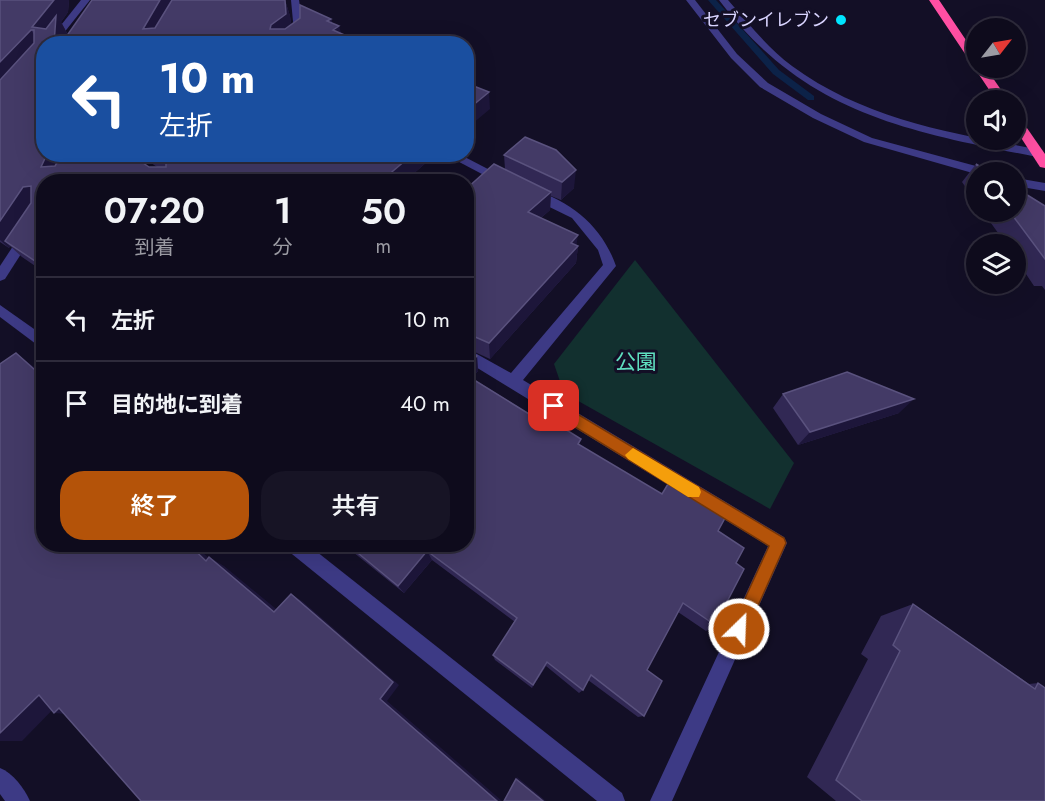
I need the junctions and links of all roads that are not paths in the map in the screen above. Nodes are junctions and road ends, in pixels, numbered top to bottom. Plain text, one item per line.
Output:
1 (86, 0) edge
2 (295, 0) edge
3 (690, 0) edge
4 (723, 0) edge
5 (934, 0) edge
6 (57, 36) edge
7 (294, 36) edge
8 (966, 48) edge
9 (1026, 135) edge
10 (1041, 158) edge
11 (465, 162) edge
12 (966, 167) edge
13 (1026, 184) edge
14 (1045, 187) edge
15 (36, 220) edge
16 (0, 276) edge
17 (0, 310) edge
18 (36, 338) edge
19 (474, 359) edge
20 (513, 381) junction
21 (303, 552) edge
22 (0, 778) edge
23 (19, 801) edge
24 (614, 801) edge
25 (661, 801) edge

1 - 6 street
2 - 7 street
3 - 12 street
4 - 10 street
5 - 8 highway
9 - 10 highway
11 - 20 street
13 - 14 street
15 - 16 street
17 - 18 street
19 - 20 street
20 - 25 street
21 - 24 street
22 - 23 street

